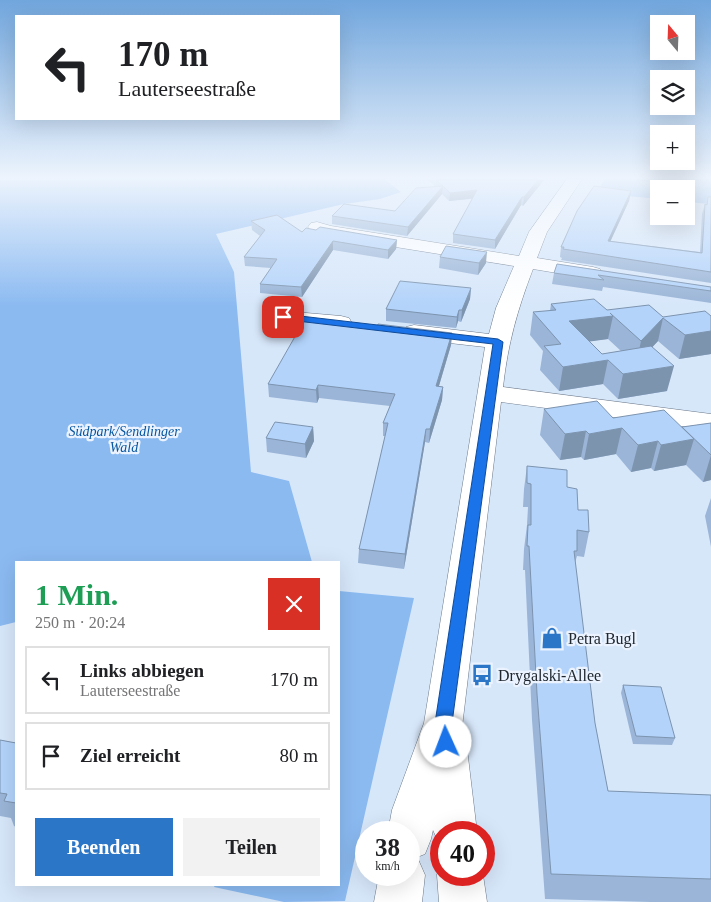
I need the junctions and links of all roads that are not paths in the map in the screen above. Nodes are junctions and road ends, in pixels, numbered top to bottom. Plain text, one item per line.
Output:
1 (546, 221) edge
2 (317, 227) edge
3 (524, 262) junction
4 (614, 276) edge
5 (283, 317) dead end
6 (361, 326) edge
7 (390, 329) edge
8 (498, 342) junction
9 (490, 393) junction
10 (711, 422) edge
11 (444, 723) junction
12 (412, 821) edge
13 (454, 821) edge
14 (400, 886) edge
15 (461, 886) edge
16 (398, 902) edge
17 (463, 902) edge

1 - 3 street
2 - 3 street
3 - 4 street
3 - 8 street
5 - 6 street
7 - 8 street
8 - 9 street
9 - 10 street
9 - 11 street
11 - 12 street
11 - 13 street
14 - 16 street
15 - 17 street

